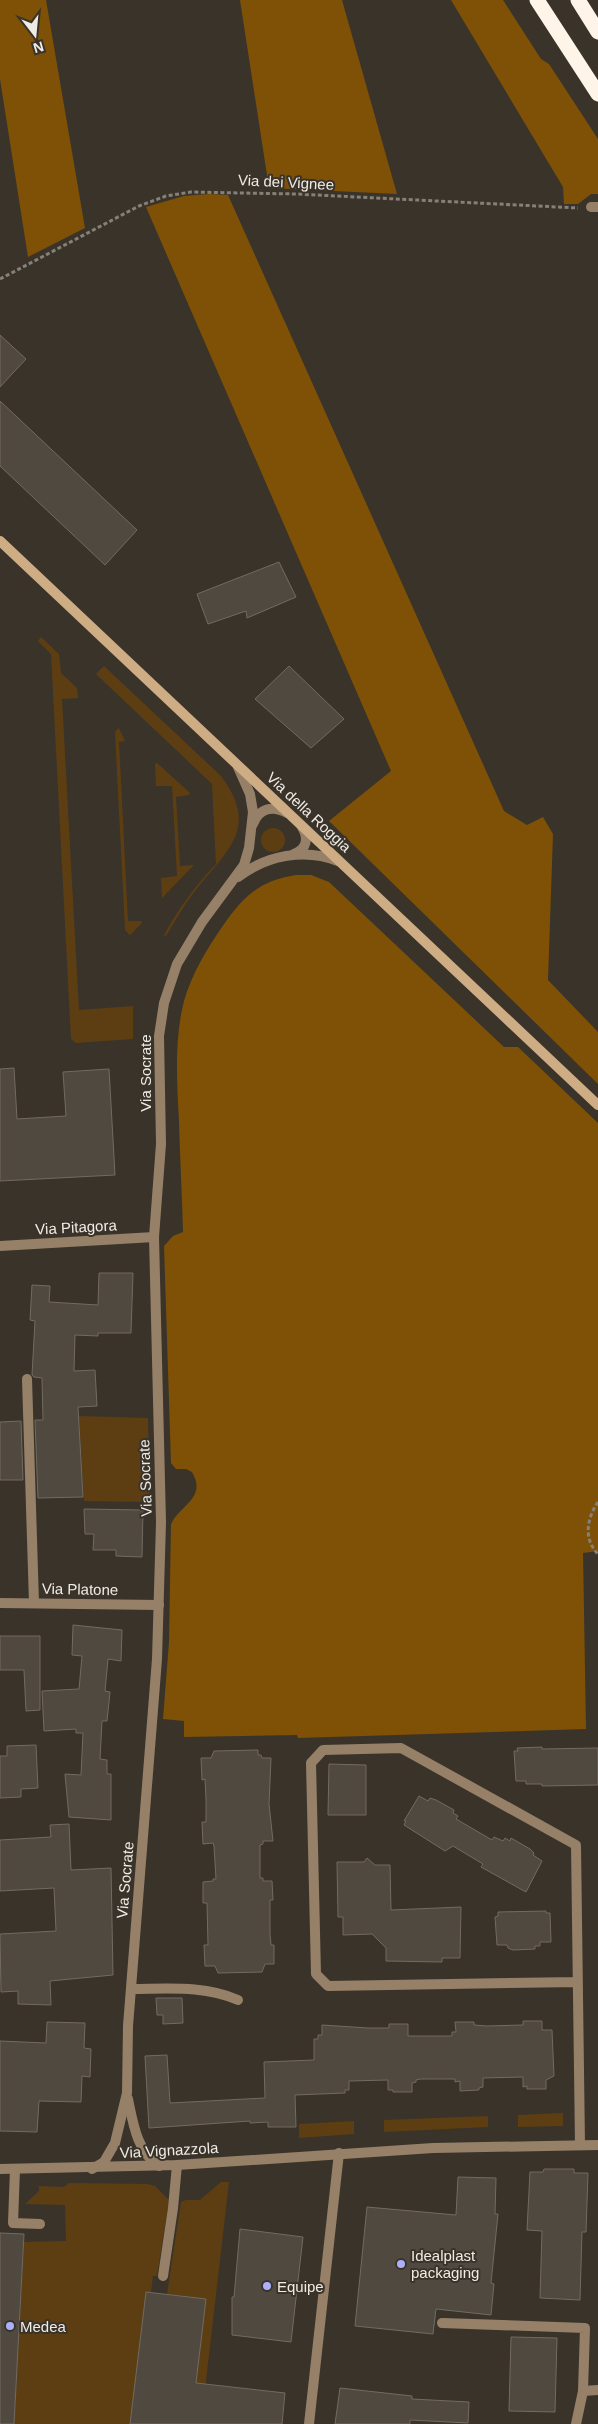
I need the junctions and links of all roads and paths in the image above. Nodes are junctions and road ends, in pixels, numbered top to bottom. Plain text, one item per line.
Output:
1 (537, 0) edge
2 (578, 0) edge
3 (598, 32) edge
4 (598, 94) edge
5 (594, 207) edge
6 (0, 279) edge
7 (0, 541) edge
8 (238, 767) junction
9 (287, 813) junction
10 (302, 827) junction
11 (252, 830) junction
12 (294, 854) junction
13 (338, 861) junction
14 (234, 881) junction
15 (598, 1105) edge
16 (154, 1237) junction
17 (0, 1246) edge
18 (26, 1379) dead end
19 (598, 1502) edge
20 (598, 1554) edge
21 (0, 1603) edge
22 (34, 1603) junction
23 (159, 1605) junction
24 (578, 1982) junction
25 (131, 1989) junction
26 (238, 2000) dead end
27 (127, 2093) junction
28 (580, 2145) junction
29 (598, 2145) edge
30 (339, 2153) junction
31 (177, 2165) junction
32 (159, 2166) junction
33 (92, 2168) junction
34 (15, 2169) junction
35 (0, 2170) edge
36 (40, 2224) dead end
37 (163, 2276) dead end
38 (442, 2323) dead end
39 (598, 2390) edge
40 (583, 2391) junction
41 (310, 2424) edge
42 (576, 2424) edge

1 - 4 highway
2 - 3 highway
5 - 6 path, Via dei Vignee
7 - 8 street, Via della Roggia
8 - 9 street, Via della Roggia
8 - 11 street, Via Socrate
9 - 10 street, Via della Roggia
9 - 11 street
10 - 12 street
10 - 13 street, Via della Roggia
11 - 14 street, Via Socrate
12 - 13 street, Via Socrate
12 - 14 street, Via Socrate
13 - 15 street, Via della Roggia
14 - 16 street, Via Socrate
16 - 17 street, Via Pitagora
16 - 23 street, Via Socrate
18 - 22 street
19 - 20 path
21 - 22 street, Via Platone
22 - 23 street, Via Platone
23 - 25 street, Via Socrate
24 - 24 street
24 - 28 street
25 - 26 street
25 - 27 street, Via Socrate
27 - 32 street, Via Socrate
27 - 33 street, Via Socrate
28 - 29 street, Via Vignazzola
28 - 30 street, Via Vignazzola
30 - 31 street, Via Vignazzola
30 - 41 street
31 - 32 street, Via Vignazzola
31 - 37 street
32 - 33 street, Via Vignazzola
33 - 34 street, Via Vignazzola
34 - 35 street, Via Vignazzola
34 - 36 street
38 - 40 street
39 - 40 street
40 - 42 street

